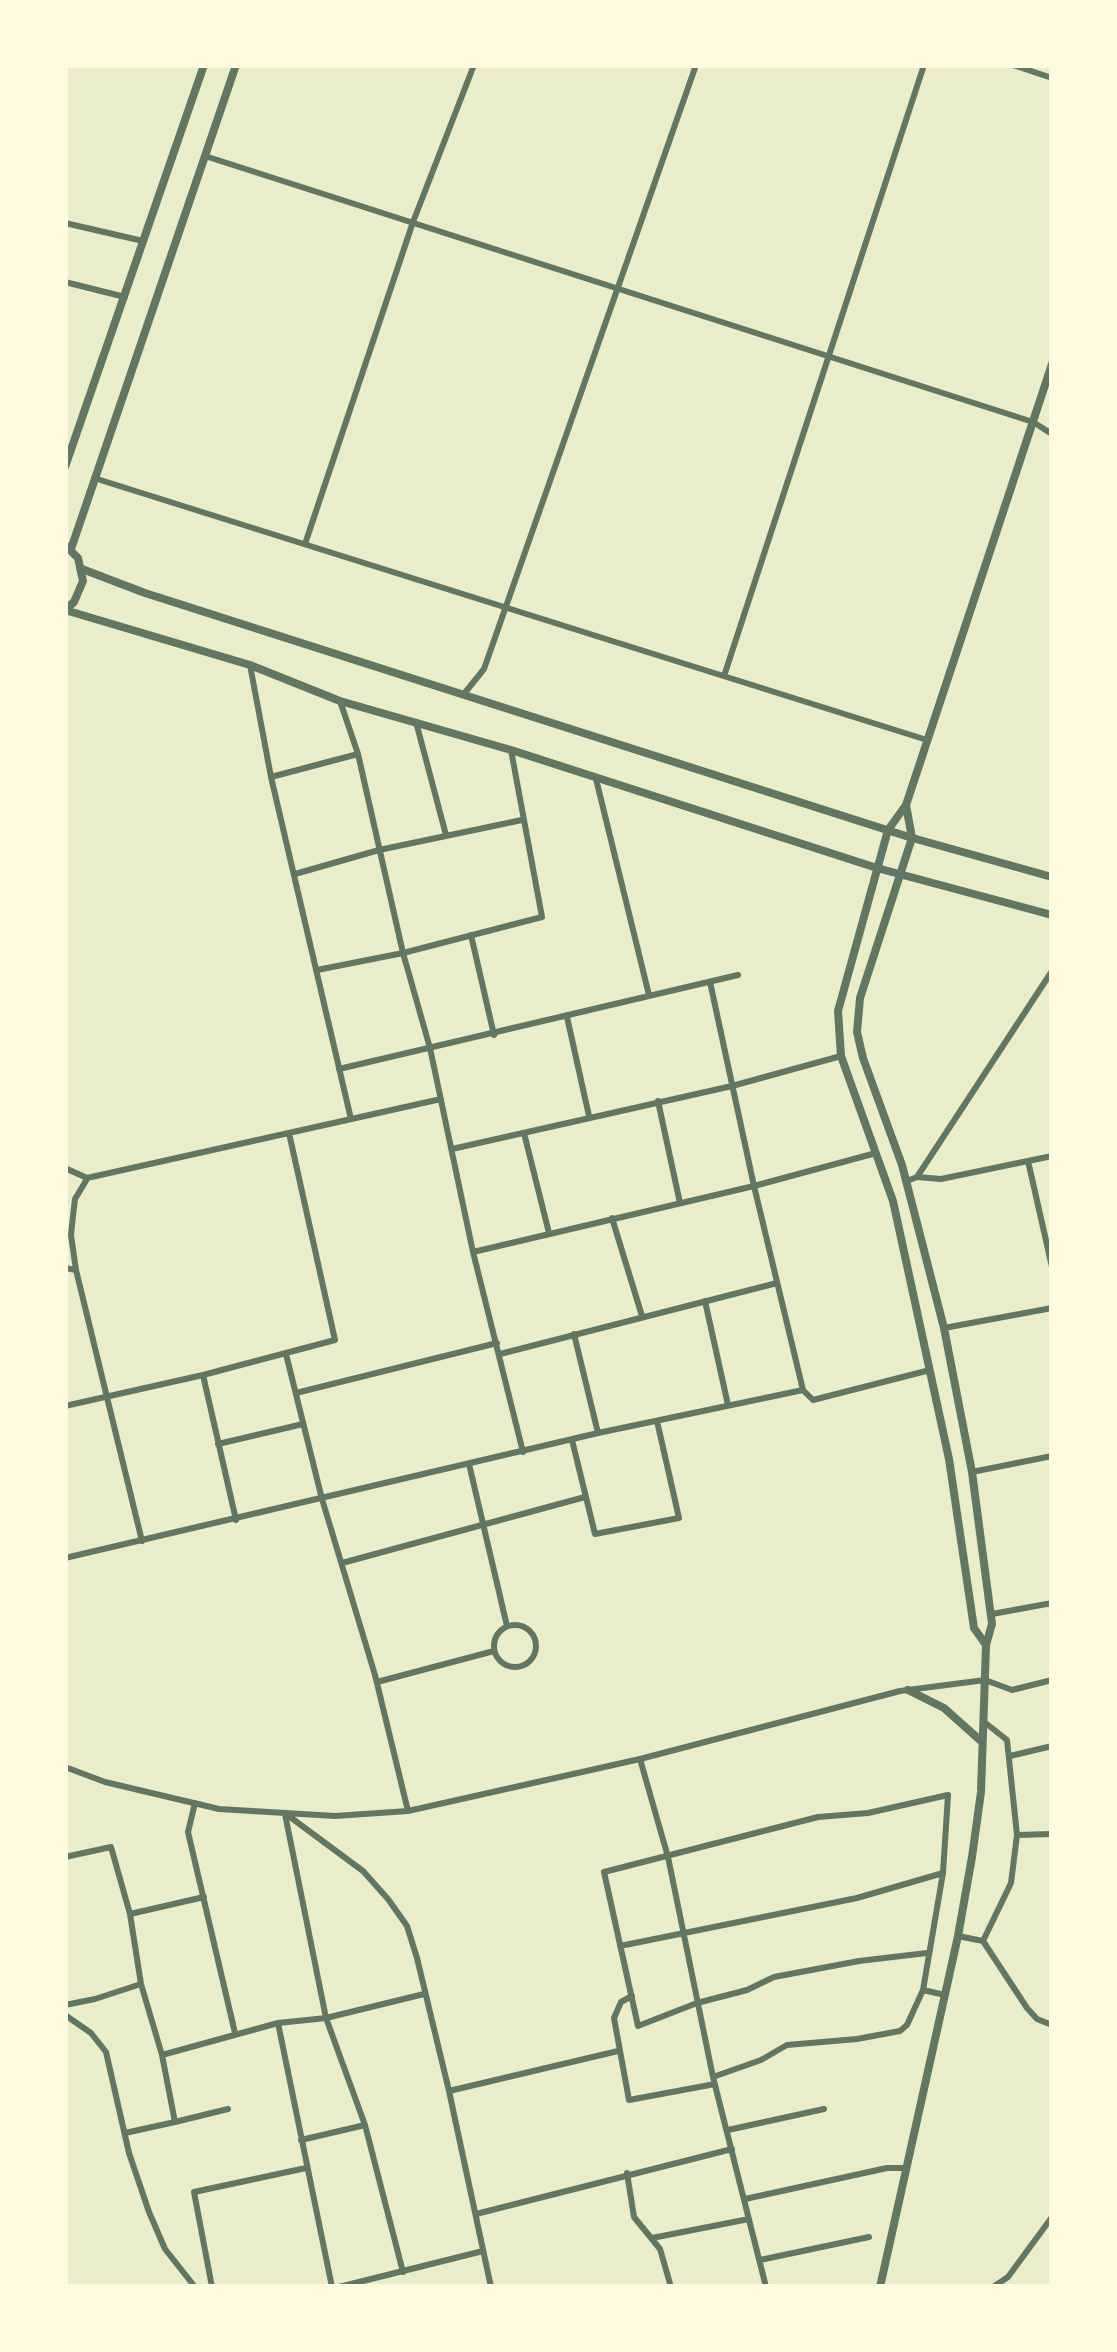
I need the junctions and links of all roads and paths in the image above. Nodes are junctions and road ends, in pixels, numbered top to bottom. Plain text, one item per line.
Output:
1 (204, 65) edge
2 (236, 65) edge
3 (474, 65) edge
4 (696, 65) edge
5 (924, 65) edge
6 (1013, 65) edge
7 (1052, 78) edge
8 (205, 156) junction
9 (413, 222) junction
10 (65, 224) edge
11 (143, 241) junction
12 (65, 282) edge
13 (616, 290) junction
14 (124, 297) junction
15 (828, 358) junction
16 (1052, 364) edge
17 (1032, 422) junction
18 (1052, 434) edge
19 (65, 467) edge
20 (94, 478) junction
21 (305, 544) junction
22 (68, 547) edge
23 (82, 570) junction
24 (504, 607) junction
25 (65, 610) edge
26 (250, 666) junction
27 (724, 676) junction
28 (463, 695) junction
29 (340, 701) junction
30 (416, 722) junction
31 (927, 740) junction
32 (511, 750) junction
33 (358, 754) junction
34 (271, 777) junction
35 (596, 779) junction
36 (906, 804) junction
37 (522, 820) junction
38 (888, 830) junction
39 (446, 835) junction
40 (912, 838) junction
41 (380, 850) junction
42 (877, 868) junction
43 (295, 874) junction
44 (900, 874) junction
45 (1052, 877) edge
46 (1052, 914) edge
47 (471, 934) junction
48 (402, 953) junction
49 (317, 970) junction
50 (1052, 970) edge
51 (738, 975) dead end
52 (710, 982) junction
53 (649, 995) junction
54 (567, 1017) junction
55 (494, 1035) junction
56 (430, 1048) junction
57 (841, 1056) junction
58 (339, 1069) junction
59 (732, 1086) junction
60 (441, 1099) junction
61 (658, 1102) junction
62 (589, 1116) junction
63 (350, 1120) junction
64 (289, 1133) junction
65 (524, 1133) junction
66 (452, 1149) junction
67 (876, 1153) junction
68 (1052, 1156) edge
69 (1028, 1161) junction
70 (65, 1168) edge
71 (917, 1177) junction
72 (87, 1178) junction
73 (907, 1182) junction
74 (754, 1186) junction
75 (680, 1203) junction
76 (612, 1218) junction
77 (549, 1234) junction
78 (1048, 1234) edge
79 (473, 1252) junction
80 (1052, 1266) edge
81 (65, 1268) edge
82 (76, 1270) junction
83 (777, 1283) junction
84 (704, 1301) junction
85 (1052, 1308) edge
86 (642, 1316) junction
87 (944, 1328) junction
88 (574, 1334) junction
89 (497, 1344) junction
90 (286, 1353) junction
91 (500, 1354) junction
92 (930, 1370) junction
93 (203, 1375) junction
94 (804, 1390) junction
95 (296, 1393) junction
96 (108, 1397) junction
97 (65, 1406) edge
98 (728, 1406) junction
99 (657, 1421) junction
100 (303, 1424) junction
101 (598, 1433) junction
102 (572, 1440) junction
103 (218, 1444) junction
104 (523, 1452) junction
105 (1052, 1456) edge
106 (469, 1464) junction
107 (972, 1472) junction
108 (322, 1498) junction
109 (585, 1498) junction
110 (236, 1520) junction
111 (482, 1525) junction
112 (142, 1541) junction
113 (65, 1558) edge
114 (342, 1563) junction
115 (1052, 1603) edge
116 (992, 1614) junction
117 (507, 1626) junction
118 (986, 1645) junction
119 (494, 1651) junction
120 (985, 1680) junction
121 (1052, 1680) edge
122 (377, 1682) junction
123 (908, 1690) junction
124 (982, 1721) junction
125 (982, 1742) junction
126 (1052, 1746) edge
127 (1010, 1756) junction
128 (640, 1759) junction
129 (65, 1767) edge
130 (195, 1804) junction
131 (408, 1811) junction
132 (285, 1813) junction
133 (1052, 1834) edge
134 (1016, 1836) junction
135 (65, 1857) edge
136 (668, 1857) junction
137 (942, 1874) junction
138 (204, 1897) junction
139 (130, 1914) junction
140 (686, 1930) junction
141 (958, 1936) junction
142 (982, 1941) junction
143 (620, 1946) junction
144 (927, 1953) junction
145 (141, 1984) junction
146 (923, 1990) junction
147 (424, 1994) junction
148 (945, 1995) junction
149 (632, 1996) junction
150 (697, 2003) junction
151 (65, 2005) edge
152 (65, 2015) edge
153 (326, 2018) junction
154 (278, 2023) junction
155 (1052, 2025) edge
156 (236, 2033) junction
157 (618, 2051) junction
158 (162, 2055) junction
159 (714, 2080) junction
160 (449, 2091) junction
161 (228, 2109) dead end
162 (824, 2110) dead end
163 (175, 2122) junction
164 (365, 2125) junction
165 (728, 2130) junction
166 (125, 2133) junction
167 (301, 2140) junction
168 (732, 2149) junction
169 (306, 2168) junction
170 (907, 2168) junction
171 (627, 2173) junction
172 (744, 2200) junction
173 (476, 2214) junction
174 (1052, 2216) edge
175 (749, 2219) junction
176 (652, 2238) junction
177 (869, 2238) dead end
178 (484, 2251) junction
179 (760, 2260) junction
180 (402, 2272) junction
181 (764, 2286) edge
182 (195, 2287) edge
183 (212, 2287) edge
184 (332, 2287) edge
185 (340, 2287) edge
186 (492, 2287) edge
187 (670, 2287) edge
188 (880, 2287) edge
189 (993, 2287) edge

1 - 11 street
2 - 8 street
3 - 9 street
4 - 13 street
5 - 15 street
6 - 7 street
8 - 9 street
8 - 20 street
9 - 13 street
9 - 21 street
10 - 11 street
11 - 14 street
12 - 14 street
13 - 15 street
13 - 24 street
14 - 19 street
15 - 17 street
15 - 27 street
16 - 17 street
17 - 18 street
17 - 31 street
20 - 21 street
20 - 22 street
21 - 24 street
22 - 23 street
23 - 25 street
23 - 28 street
24 - 27 street
24 - 28 street
25 - 26 street
26 - 29 street
26 - 34 street
27 - 31 street
28 - 38 street
29 - 30 street
29 - 33 street
30 - 32 street
30 - 39 street
31 - 36 street
32 - 35 street
32 - 37 street
33 - 34 street
33 - 41 street
34 - 43 street
35 - 42 street
35 - 53 street
36 - 38 street
36 - 40 street
37 - 39 street
37 - 47 street
38 - 40 street
38 - 42 street
39 - 41 street
40 - 44 street
40 - 45 street
41 - 43 street
41 - 48 street
42 - 44 street
42 - 57 street
43 - 49 street
44 - 46 street
44 - 73 street
47 - 48 street
47 - 55 street
48 - 49 street
48 - 56 street
49 - 58 street
50 - 71 street
51 - 52 street
52 - 53 street
52 - 59 street
53 - 54 street
54 - 55 street
54 - 62 street
55 - 56 street
56 - 58 street
56 - 60 street
57 - 59 street
57 - 67 street
58 - 63 street
59 - 61 street
59 - 74 street
60 - 63 street
60 - 66 street
61 - 62 street
61 - 75 street
62 - 65 street
63 - 64 street
64 - 72 street
64 - 90 street
65 - 66 street
65 - 77 street
66 - 79 street
67 - 74 street
67 - 92 street
68 - 69 street
69 - 71 street
69 - 78 street
70 - 72 street
71 - 73 street
72 - 82 street
73 - 87 street
74 - 75 street
74 - 83 street
75 - 76 street
76 - 77 street
76 - 86 street
77 - 79 street
78 - 80 street
79 - 89 street
81 - 82 street
82 - 96 street
83 - 84 street
83 - 94 street
84 - 86 street
84 - 98 street
85 - 87 street
86 - 88 street
87 - 107 street
88 - 91 street
88 - 101 street
89 - 91 street
89 - 95 street
90 - 93 street
90 - 95 street
91 - 104 street
92 - 94 street
92 - 118 street
93 - 96 street
93 - 103 street
94 - 98 street
95 - 100 street
96 - 97 street
96 - 112 street
98 - 99 street
99 - 101 street
99 - 109 street
100 - 103 street
100 - 108 street
101 - 102 street
102 - 104 street
102 - 109 street
103 - 110 street
104 - 106 street
105 - 107 street
106 - 108 street
106 - 111 street
107 - 116 street
108 - 110 street
108 - 114 street
109 - 111 street
110 - 112 street
111 - 114 street
111 - 117 street
112 - 113 street
114 - 122 street
115 - 116 street
116 - 118 street
117 - 119 street
117 - 119 street
118 - 120 street
119 - 122 street
120 - 121 street
120 - 123 street
120 - 124 street
122 - 131 street
123 - 125 street
123 - 128 street
124 - 125 street
124 - 127 street
125 - 141 street
126 - 127 street
127 - 134 street
128 - 131 street
128 - 136 street
129 - 130 street
130 - 132 street
130 - 138 street
131 - 132 street
132 - 147 street
132 - 153 street
133 - 134 street
134 - 142 street
135 - 139 street
136 - 137 street
136 - 140 street
136 - 143 street
137 - 140 street
137 - 144 street
138 - 139 street
138 - 156 street
139 - 145 street
140 - 143 street
140 - 150 street
141 - 142 street
141 - 148 street
142 - 155 street
143 - 149 street
144 - 146 street
144 - 150 street
145 - 151 street
145 - 158 street
146 - 148 street
146 - 159 street
147 - 153 street
147 - 160 street
148 - 170 street
149 - 150 street
149 - 157 street
150 - 159 street
152 - 166 street
153 - 154 street
153 - 164 street
154 - 156 street
154 - 167 street
156 - 158 street
157 - 159 street
157 - 160 street
158 - 163 street
159 - 165 street
160 - 173 street
161 - 163 street
162 - 165 street
163 - 166 street
164 - 167 street
164 - 180 street
165 - 168 street
166 - 182 street
167 - 169 street
168 - 171 street
168 - 172 street
169 - 183 street
169 - 184 street
170 - 172 street
170 - 188 street
171 - 173 street
171 - 176 street
172 - 175 street
173 - 178 street
174 - 189 street
175 - 176 street
175 - 179 street
176 - 187 street
177 - 179 street
178 - 180 street
178 - 186 street
179 - 181 street
180 - 185 street

